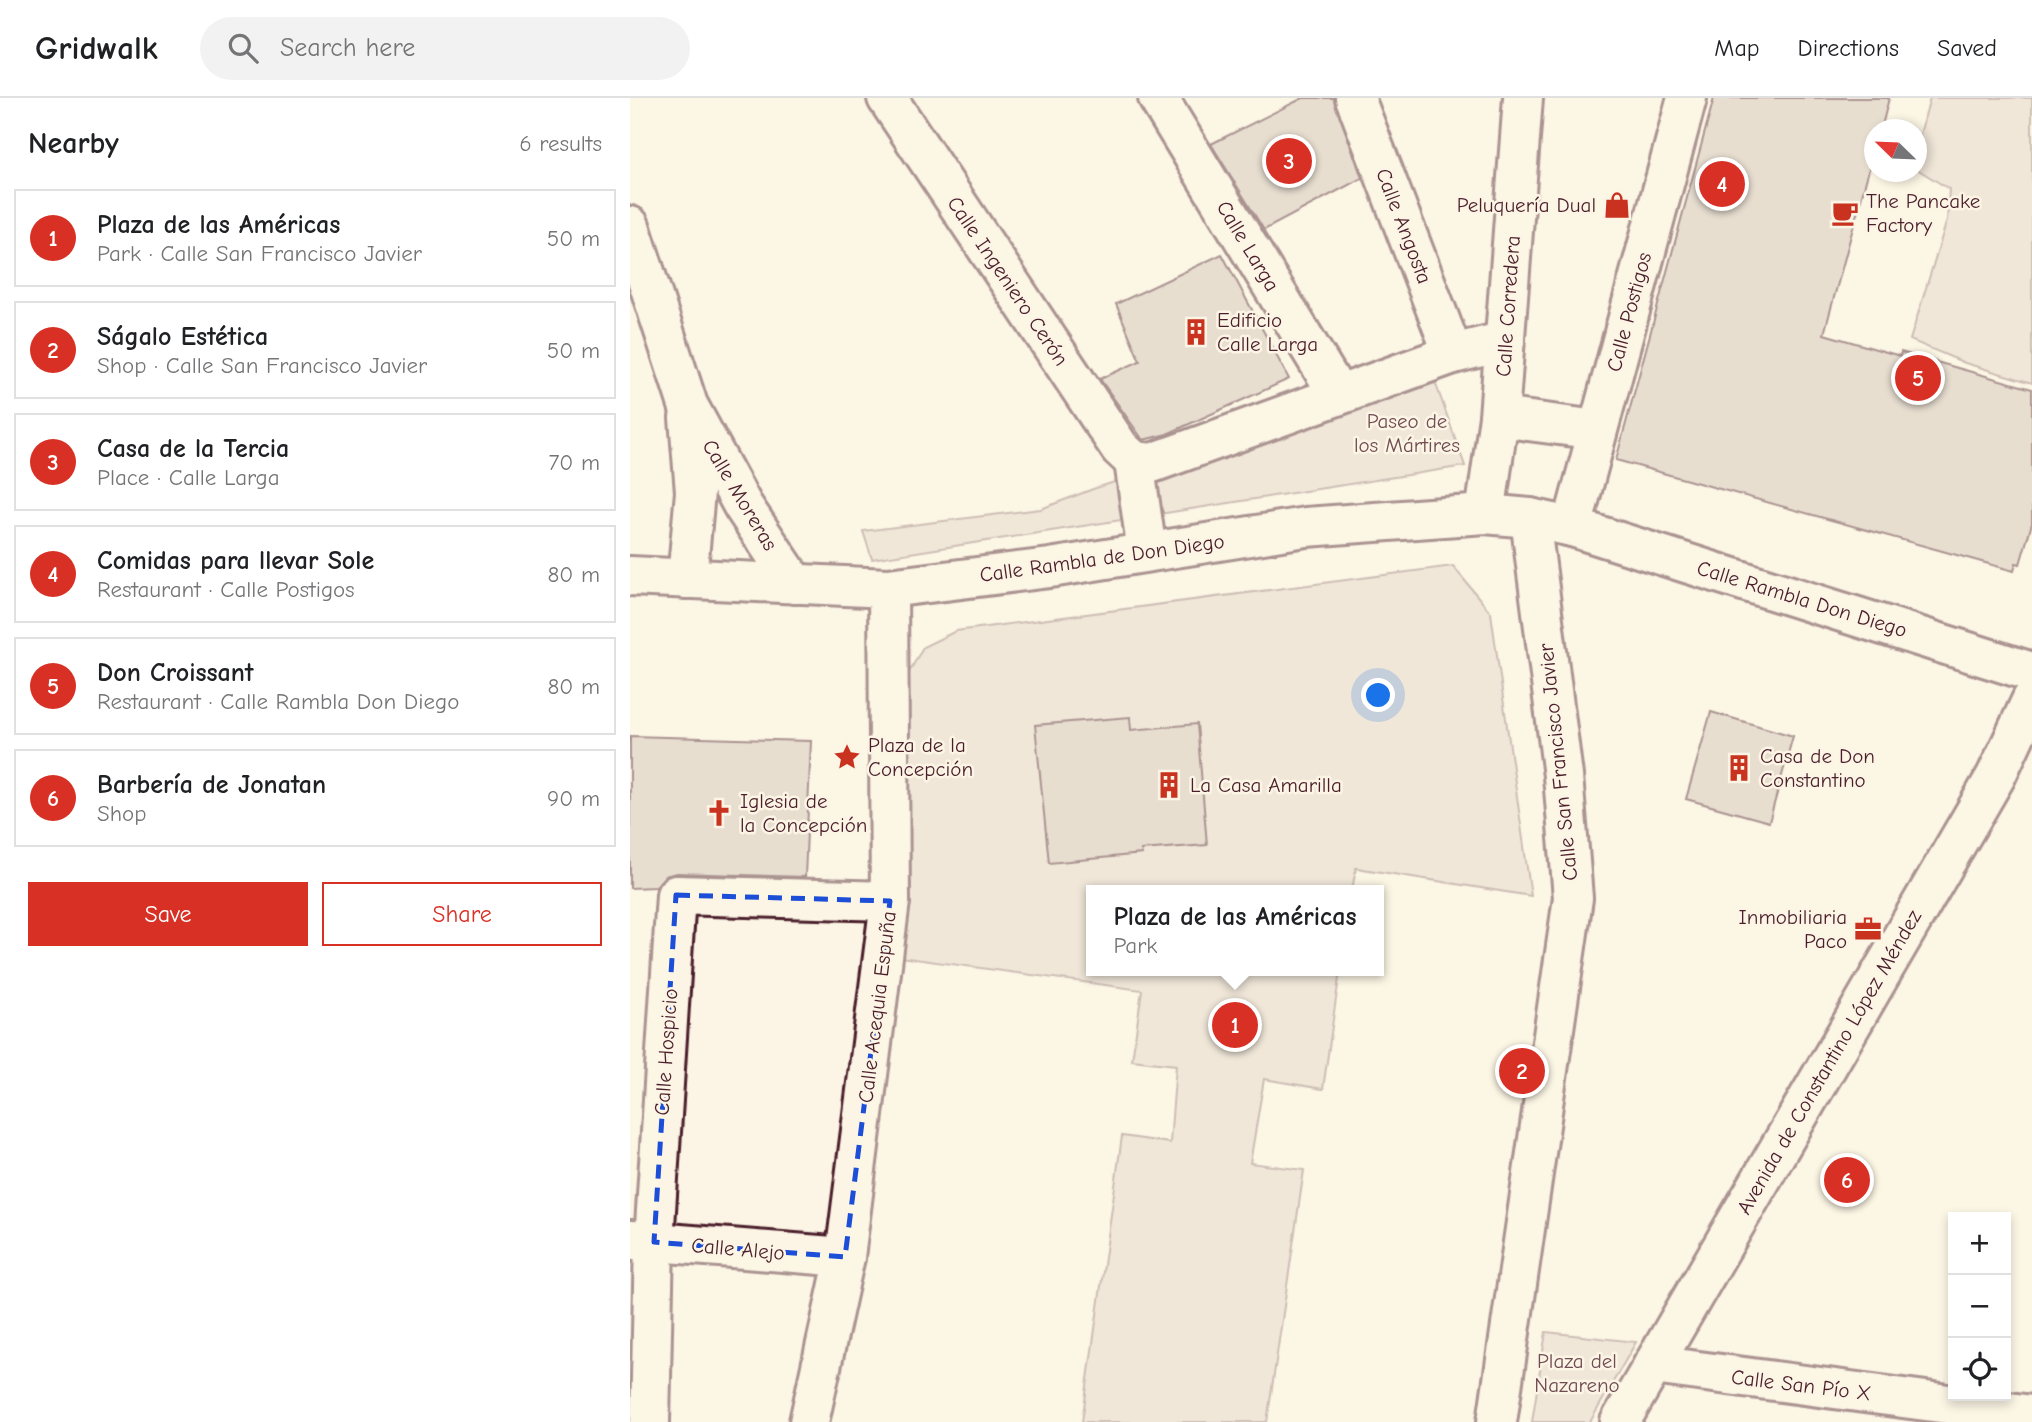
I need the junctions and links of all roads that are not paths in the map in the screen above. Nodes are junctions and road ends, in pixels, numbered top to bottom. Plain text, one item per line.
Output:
1 (887, 98) edge
2 (1158, 98) edge
3 (1355, 98) edge
4 (1523, 98) edge
5 (1687, 98) edge
6 (630, 226) edge
7 (1505, 341) junction
8 (1453, 354) junction
9 (1338, 394) junction
10 (688, 405) junction
11 (1499, 417) junction
12 (1597, 430) junction
13 (1134, 461) junction
14 (1485, 514) junction
15 (1530, 518) junction
16 (1572, 527) junction
17 (1147, 552) junction
18 (630, 576) edge
19 (687, 579) junction
20 (795, 584) junction
21 (888, 588) junction
22 (2032, 671) edge
23 (2032, 699) edge
24 (890, 901) junction
25 (642, 1241) edge
26 (845, 1257) junction
27 (1653, 1365) junction
28 (2032, 1415) edge
29 (650, 1422) edge
30 (808, 1422) edge
31 (1497, 1422) edge
32 (1620, 1422) edge

1 - 13 street, Calle Ingeniero Cerón
2 - 9 street, Calle Larga
3 - 8 street, Calle Angosta
4 - 7 street, Calle Corredera
5 - 12 street, Calle Postigos
6 - 10 street, Calle Moreras
7 - 8 street
7 - 11 street, Calle Corredera
8 - 9 street
9 - 13 street
10 - 19 street, Calle Moreras
10 - 20 street, Calle Moreras
11 - 12 street
11 - 14 street, Calle Corredera
12 - 16 street, Calle Postigos
13 - 17 street
14 - 15 street, Calle Rambla de Don Diego
14 - 17 street, Calle Rambla de Don Diego
15 - 16 street, Calle Rambla de Don Diego
15 - 31 street, Calle San Francisco Javier
16 - 22 street, Calle Rambla Don Diego
17 - 21 street, Calle Rambla de Don Diego
18 - 19 street, Calle Rambla de Don Diego
19 - 20 street, Calle Rambla de Don Diego
20 - 21 street, Calle Rambla de Don Diego
21 - 24 street, Calle Acequia Espuña
23 - 27 street, Avenida de Constantino López Méndez
24 - 25 street, Calle Hospicio
24 - 26 street, Calle Acequia Espuña
25 - 26 street, Calle Alejo
25 - 29 street, Calle Hospicio
26 - 30 street, Calle Acequia Espuña
27 - 28 street, Calle San Pío X
27 - 32 street, Avenida de Constantino López Méndez

